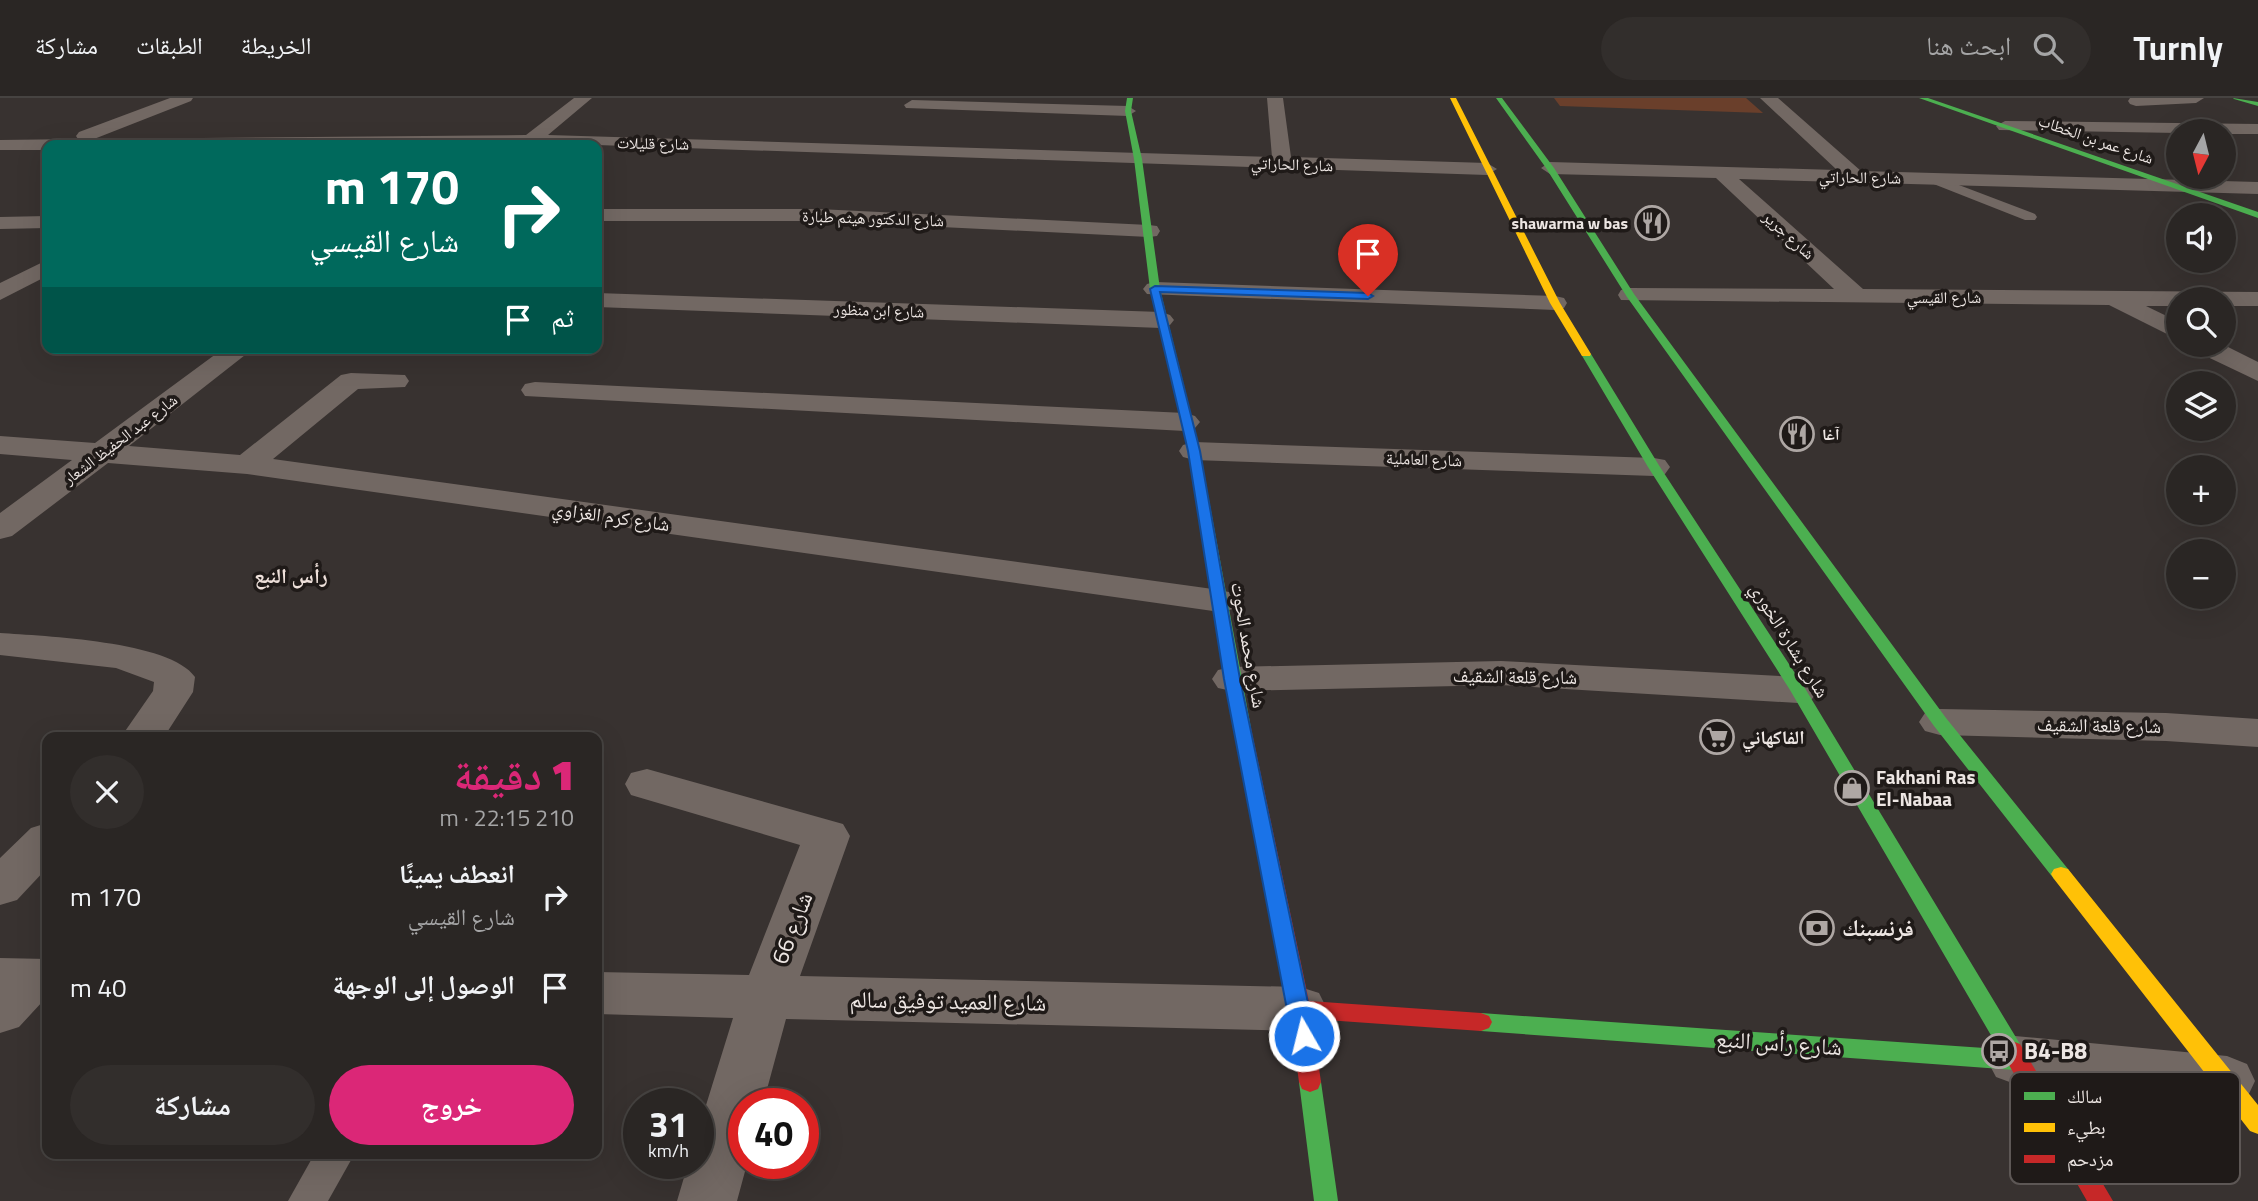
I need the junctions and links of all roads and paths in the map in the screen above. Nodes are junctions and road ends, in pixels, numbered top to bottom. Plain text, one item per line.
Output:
1 (185, 98) edge
2 (584, 98) edge
3 (1275, 98) edge
4 (1443, 98) edge
5 (1453, 98) edge
6 (1499, 98) edge
7 (1512, 98) edge
8 (1768, 98) edge
9 (1922, 98) edge
10 (2196, 98) edge
11 (2236, 98) edge
12 (2136, 100) dead end
13 (2258, 104) edge
14 (912, 105) dead end
15 (1129, 105) edge
16 (1462, 118) junction
17 (681, 125) dead end
18 (1519, 126) junction
19 (2005, 126) junction
20 (794, 129) dead end
21 (2258, 129) edge
22 (74, 140) edge
23 (532, 140) edge
24 (602, 143) edge
25 (659, 143) junction
26 (688, 144) junction
27 (0, 145) edge
28 (42, 145) edge
29 (777, 147) junction
30 (42, 152) edge
31 (1138, 159) junction
32 (668, 162) dead end
33 (1282, 163) junction
34 (12, 165) dead end
35 (1550, 168) junction
36 (1487, 169) junction
37 (1721, 173) junction
38 (1856, 177) junction
39 (1930, 178) junction
40 (2166, 182) edge
41 (2166, 184) edge
42 (2236, 187) edge
43 (2258, 188) edge
44 (2185, 189) edge
45 (602, 215) edge
46 (2258, 215) edge
47 (2029, 218) dead end
48 (42, 222) edge
49 (0, 223) edge
50 (1149, 231) junction
51 (42, 270) edge
52 (1155, 289) junction
53 (0, 293) edge
54 (1630, 295) junction
55 (1856, 296) junction
56 (2113, 298) junction
57 (2258, 299) edge
58 (602, 300) edge
59 (1555, 303) junction
60 (1161, 320) junction
61 (2166, 325) edge
62 (233, 354) edge
63 (2227, 357) edge
64 (2258, 373) edge
65 (395, 381) dead end
66 (535, 390) dead end
67 (1190, 436) junction
68 (0, 445) edge
69 (103, 453) junction
70 (247, 465) junction
71 (1654, 467) junction
72 (0, 529) edge
73 (1220, 601) junction
74 (0, 644) edge
75 (1232, 679) junction
76 (1798, 690) junction
77 (1940, 722) junction
78 (145, 732) edge
79 (2258, 733) edge
80 (647, 784) dead end
81 (42, 845) edge
82 (0, 887) edge
83 (602, 993) edge
84 (766, 997) junction
85 (1300, 1009) junction
86 (2015, 1060) junction
87 (2022, 1072) edge
88 (2091, 1072) edge
89 (2224, 1072) edge
90 (332, 1159) edge
91 (2091, 1184) edge
92 (307, 1201) edge
93 (707, 1201) edge
94 (1326, 1201) edge
95 (2101, 1201) edge

1 - 22 street
2 - 23 street
3 - 33 street
4 - 16 main road
5 - 16 main road, شارع بشارة الخوري
6 - 18 main road
7 - 18 main road
8 - 38 street
9 - 19 main road, شارع عمر بن الخطاب
10 - 12 street
11 - 13 main road
14 - 15 street
15 - 31 main road, شارع محمد الحوت
16 - 36 main road, شارع بشارة الخوري
17 - 25 street
18 - 35 main road
19 - 21 street
19 - 40 main road, شارع عمر بن الخطاب
20 - 29 street
24 - 25 street, شارع قليلات
25 - 26 street, شارع قليلات
26 - 29 street, شارع قليلات
26 - 32 street
27 - 28 street, شارع قليلات
29 - 31 street, شارع قليلات
30 - 34 street
31 - 33 street, شارع الحاراتي
31 - 50 main road, شارع محمد الحوت
33 - 36 street, شارع الحاراتي
35 - 37 street, شارع الحاراتي
35 - 54 main road
36 - 59 main road, شارع بشارة الخوري
37 - 38 street, شارع الحاراتي
37 - 55 street, شارع جرير
38 - 39 street, شارع الحاراتي
39 - 41 street, شارع الحاراتي
39 - 47 lane
42 - 43 street, شارع الحاراتي
44 - 46 main road, شارع عمر بن الخطاب
45 - 50 street, شارع الدكتور هيثم طبارة
48 - 49 street
50 - 52 main road, شارع محمد الحوت
51 - 53 street
52 - 59 street
52 - 60 main road, شارع محمد الحوت
54 - 55 street, شارع القيسي
54 - 77 main road
55 - 56 street, شارع القيسي
56 - 57 street, شارع القيسي
56 - 61 street
58 - 60 street, شارع ابن منظور
59 - 71 main road, شارع بشارة الخوري
60 - 67 main road, شارع محمد الحوت
62 - 69 street, شارع عبد الحفيظ الشعار
63 - 64 street
65 - 70 street
66 - 67 street, شارع العاملية
67 - 71 street, شارع العاملية
67 - 73 main road, شارع محمد الحوت
68 - 69 street, شارع كرم الغزاوي
69 - 70 street, شارع كرم الغزاوي
69 - 72 street, شارع عبد الحفيظ الشعار
70 - 73 street, شارع كرم الغزاوي
71 - 76 main road, شارع بشارة الخوري
73 - 75 main road, شارع محمد الحوت
74 - 78 street
75 - 76 street, شارع قلعة الشقيف
75 - 85 main road, شارع محمد الحوت
76 - 86 main road, شارع بشارة الخوري
77 - 79 street, شارع قلعة الشقيف
77 - 89 main road
80 - 84 street, شارع 66
81 - 82 street
83 - 84 street, شارع العميد توفيق سالم
84 - 85 street, شارع العميد توفيق سالم
84 - 93 street, شارع 66
85 - 86 main road, شارع رأس النبع
85 - 94 main road, شارع محمد الحوت
86 - 87 main road, شارع بشارة الخوري
86 - 88 street, شارع رأس النبع
90 - 92 lane
91 - 95 main road, شارع بشارة الخوري

